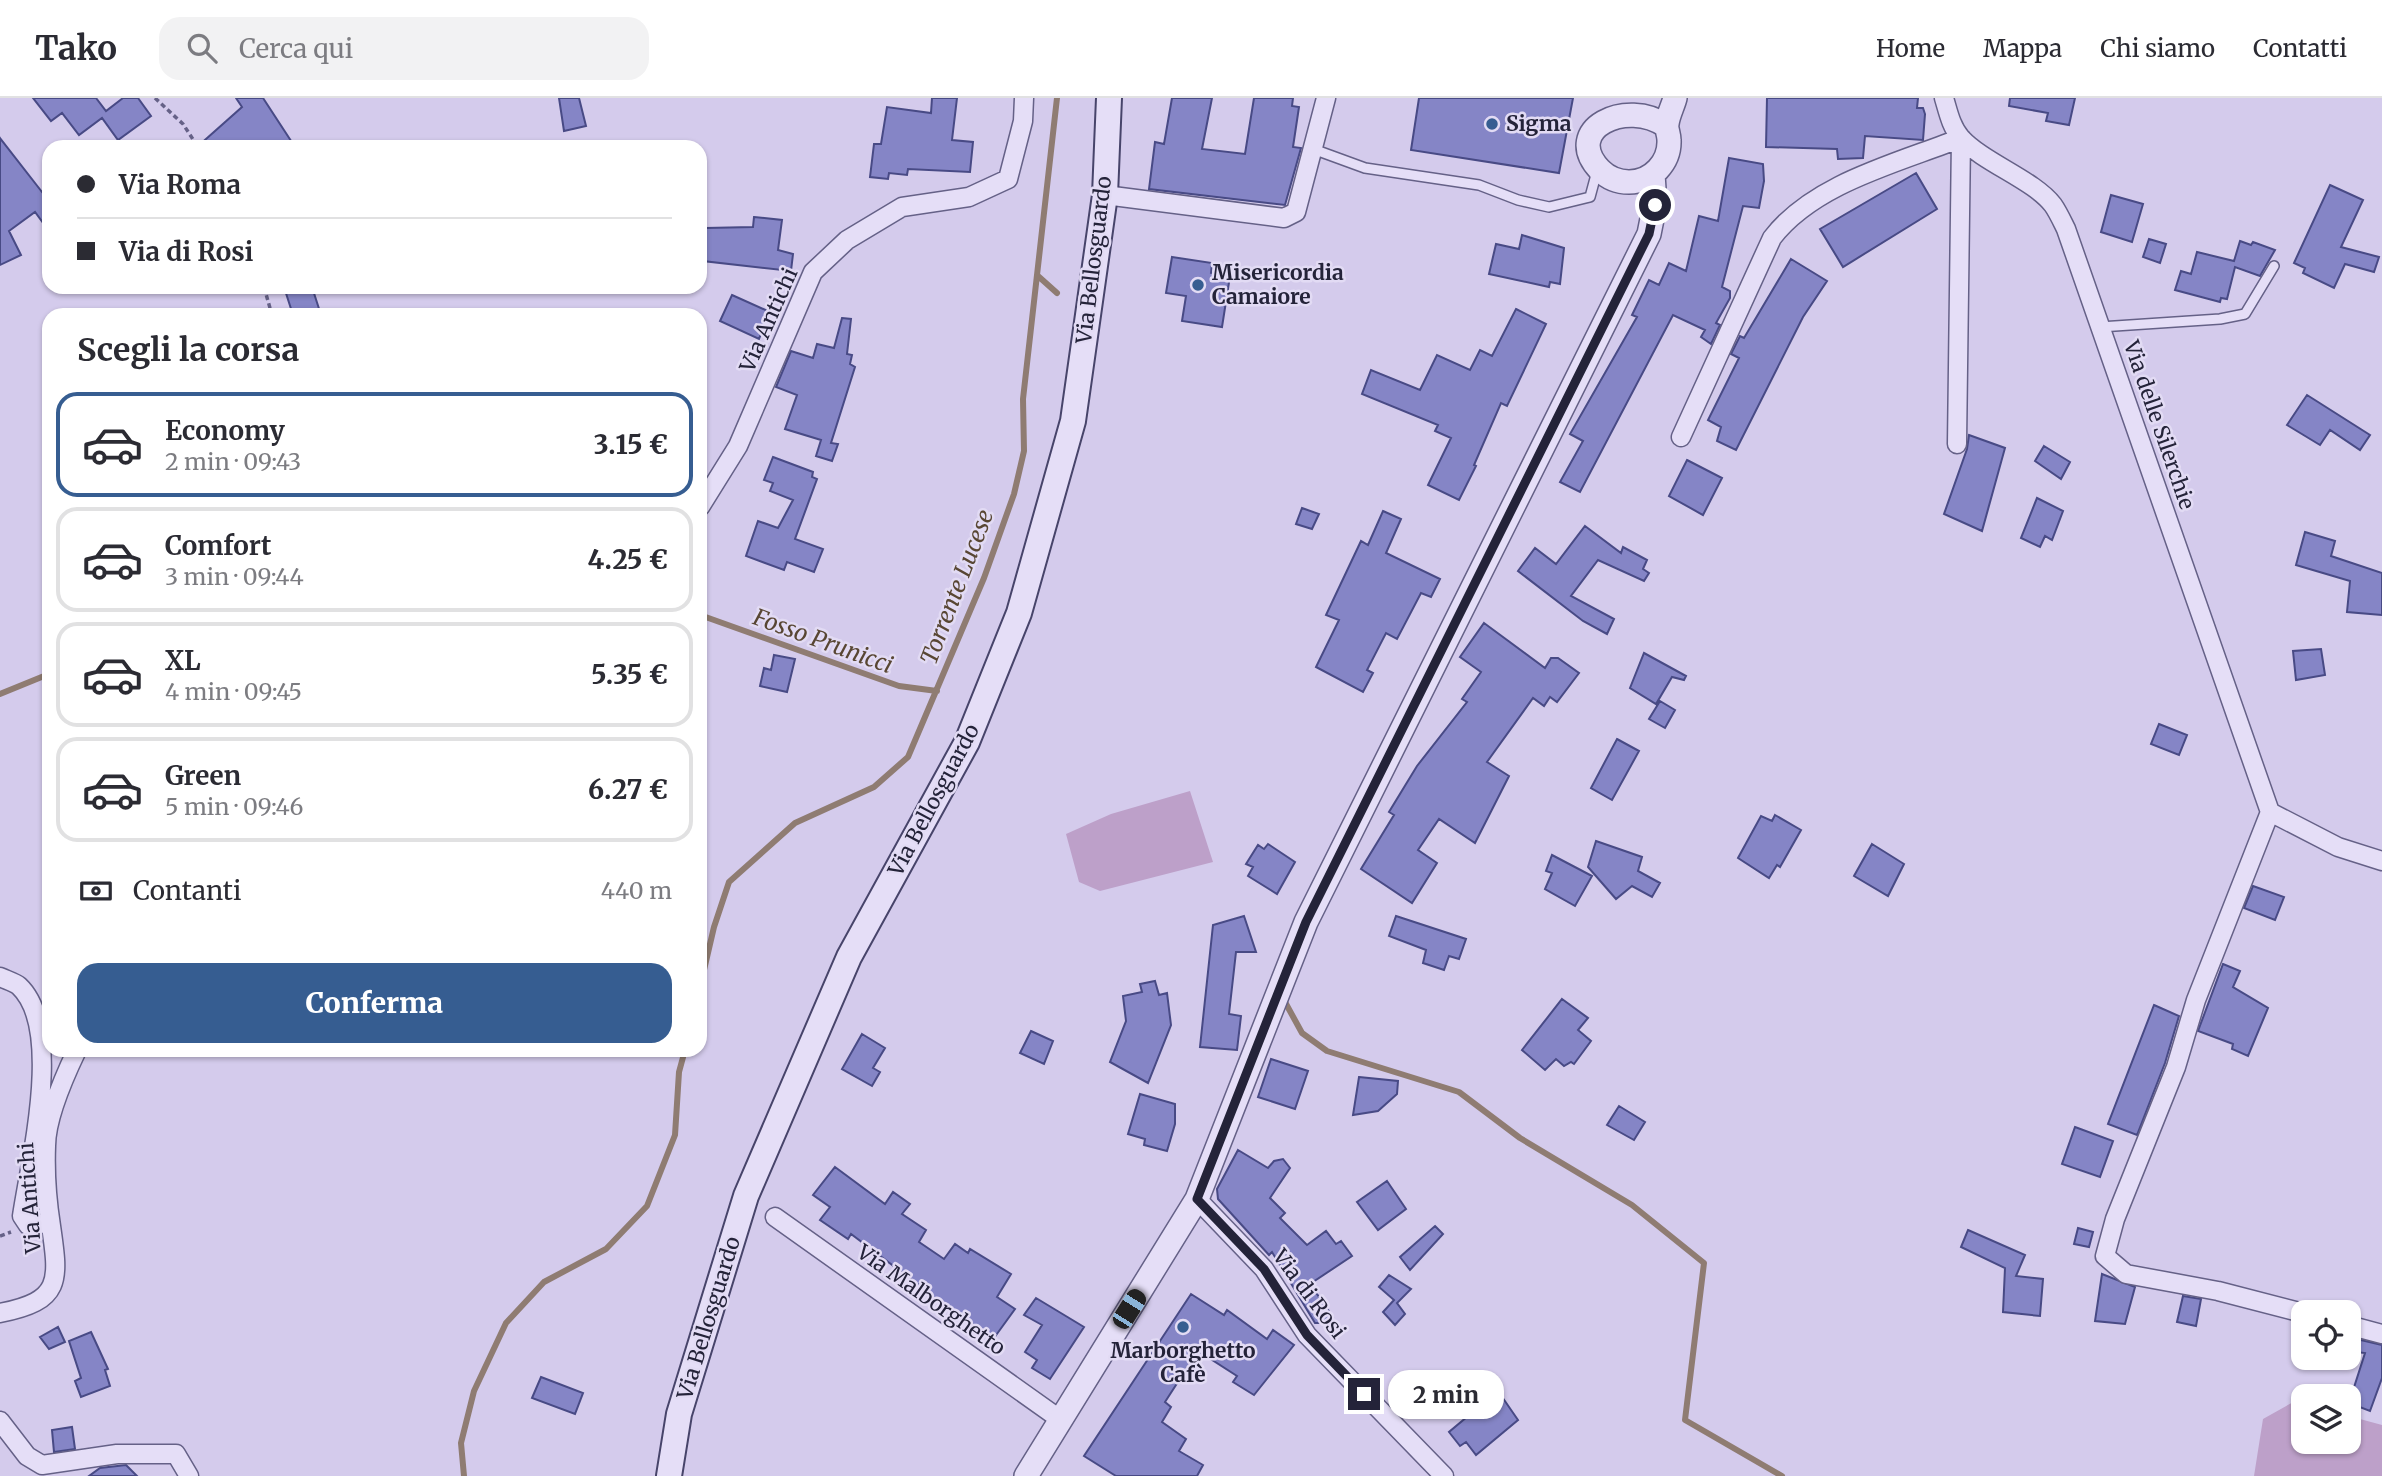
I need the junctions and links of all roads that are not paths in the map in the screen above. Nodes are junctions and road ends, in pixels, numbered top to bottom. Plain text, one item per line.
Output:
1 (1024, 98) edge
2 (1109, 98) edge
3 (1326, 98) edge
4 (1944, 98) edge
5 (1675, 99) edge
6 (1647, 106) junction
7 (1666, 125) junction
8 (1961, 138) junction
9 (1313, 149) junction
10 (1598, 168) junction
11 (1643, 178) junction
12 (1105, 195) junction
13 (2274, 266) dead end
14 (2101, 327) junction
15 (1681, 437) dead end
16 (1957, 444) dead end
17 (707, 496) edge
18 (2270, 812) junction
19 (2382, 861) edge
20 (0, 977) edge
21 (42, 1044) edge
22 (43, 1057) edge
23 (74, 1057) edge
24 (1197, 1199) junction
25 (775, 1217) dead end
26 (50, 1223) junction
27 (2291, 1310) edge
28 (0, 1313) edge
29 (2361, 1328) edge
30 (2382, 1334) edge
31 (1061, 1420) junction
32 (0, 1421) edge
33 (189, 1476) edge
34 (668, 1476) edge
35 (1026, 1476) edge
36 (1444, 1476) edge

1 - 17 street, Via Antichi
2 - 12 main road, Via Bellosguardo
3 - 9 street
4 - 8 street, Via delle Silerchie
5 - 6 street
5 - 7 street
6 - 7 street
6 - 10 street
7 - 11 street
8 - 14 street, Via delle Silerchie
8 - 15 street
8 - 16 street
9 - 10 lane
9 - 12 street
10 - 11 street
11 - 24 street
12 - 34 main road, Via Bellosguardo
13 - 14 lane
14 - 18 street, Via delle Silerchie
18 - 19 street
18 - 27 street
20 - 21 street
22 - 26 street
23 - 26 street, Via Antichi
24 - 31 street
24 - 36 street, Via di Rosi
25 - 31 street, Via Malborghetto
26 - 28 street, Via Antichi
29 - 30 street
31 - 35 street
32 - 33 street

